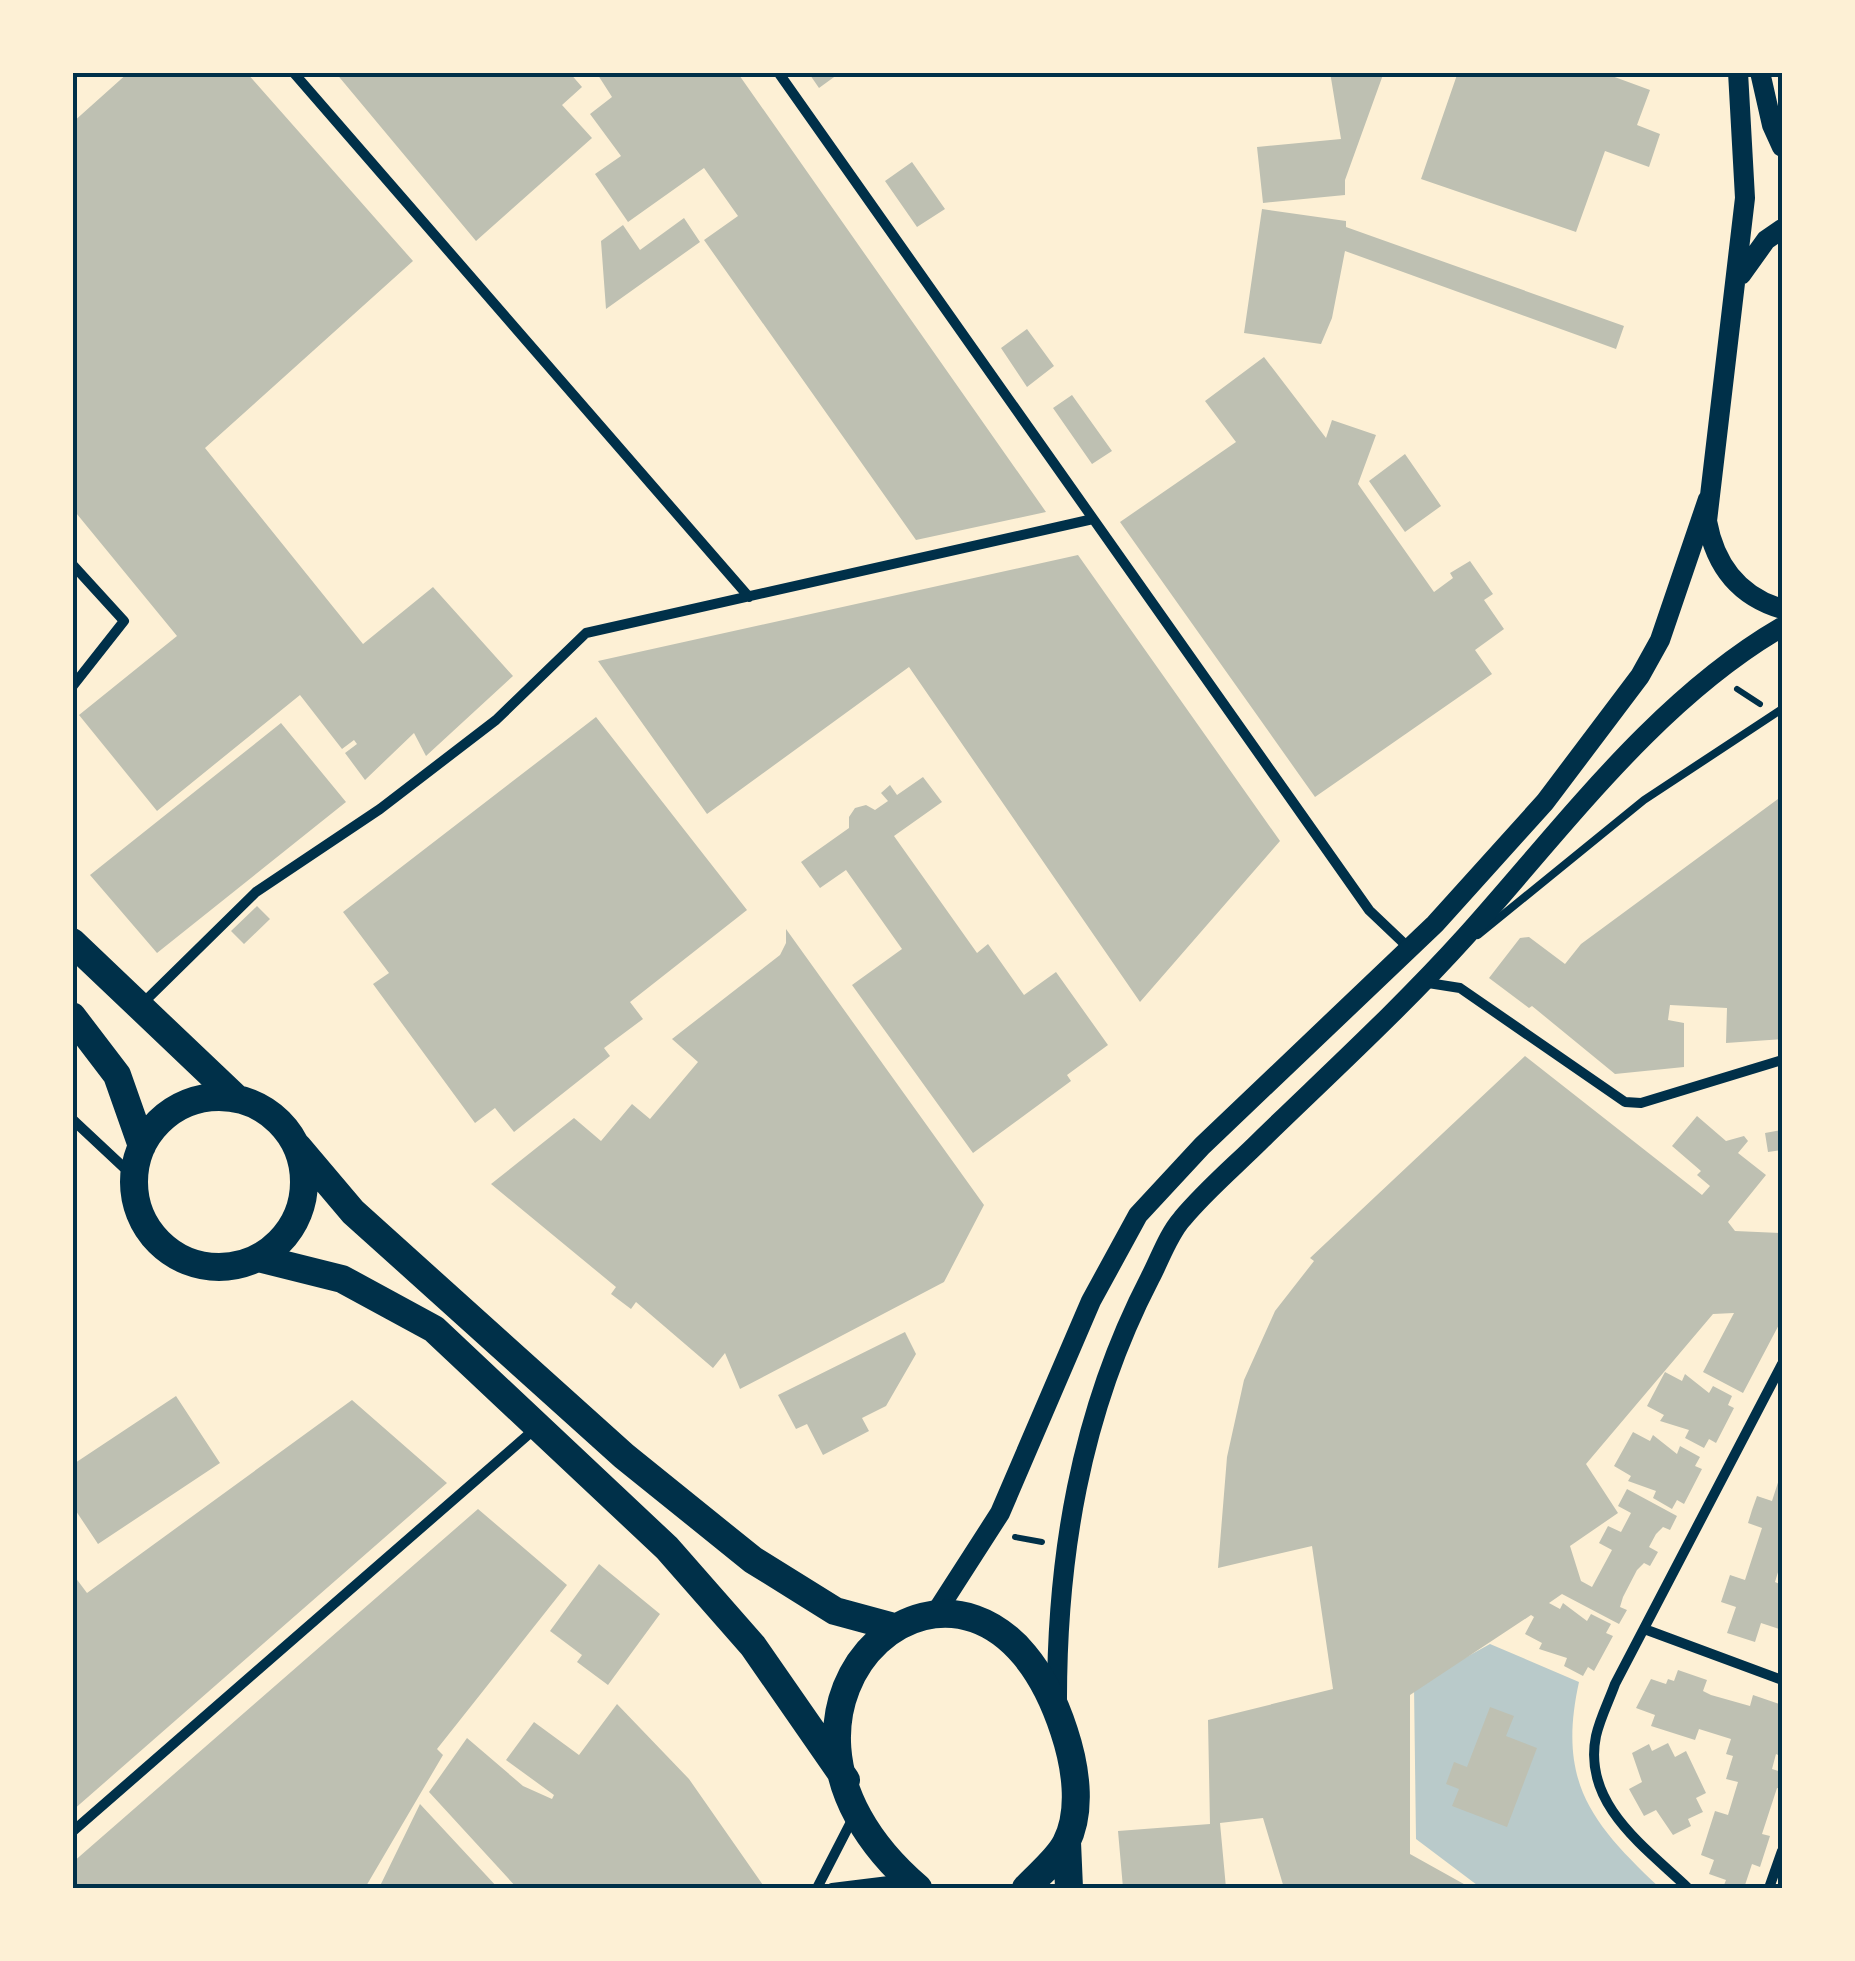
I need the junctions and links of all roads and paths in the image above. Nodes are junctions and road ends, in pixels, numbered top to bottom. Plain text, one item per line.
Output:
1 (293, 72) edge
2 (778, 72) edge
3 (1738, 72) edge
4 (1760, 72) edge
5 (1782, 146) edge
6 (1782, 229) edge
7 (1735, 296) junction
8 (1708, 499) junction
9 (1093, 520) junction
10 (72, 564) edge
11 (749, 597) junction
12 (1782, 608) edge
13 (1782, 626) edge
14 (72, 687) edge
15 (1782, 710) edge
16 (72, 942) edge
17 (1409, 948) junction
18 (1429, 976) junction
19 (139, 1008) junction
20 (72, 1016) edge
21 (1782, 1060) edge
22 (236, 1098) junction
23 (72, 1119) edge
24 (142, 1146) junction
25 (298, 1147) junction
26 (134, 1177) junction
27 (258, 1258) junction
28 (1782, 1364) edge
29 (538, 1426) junction
30 (991, 1529) junction
31 (1066, 1545) junction
32 (937, 1611) junction
33 (894, 1627) junction
34 (1647, 1630) junction
35 (1782, 1680) edge
36 (1057, 1709) junction
37 (846, 1780) junction
38 (857, 1810) junction
39 (72, 1832) edge
40 (1066, 1842) junction
41 (1782, 1851) edge
42 (912, 1884) edge
43 (817, 1888) edge
44 (832, 1888) edge
45 (1026, 1888) edge
46 (1069, 1888) edge
47 (1688, 1888) edge
48 (1770, 1888) edge

1 - 11 street
2 - 9 street
3 - 7 main road
4 - 5 main road
6 - 7 main road
7 - 8 main road
8 - 12 main road
8 - 17 main road
9 - 11 street
9 - 17 street
10 - 14 street
11 - 19 street
13 - 18 main road
15 - 18 lane
16 - 19 highway
17 - 30 main road
18 - 21 street
18 - 31 main road
19 - 22 highway
20 - 24 highway
22 - 24 highway
22 - 25 highway
23 - 26 street
24 - 26 highway
25 - 27 highway
25 - 33 highway
26 - 27 highway
27 - 29 highway
28 - 34 street
29 - 37 highway
29 - 39 street
30 - 31 path
30 - 32 main road
31 - 36 main road
32 - 33 highway
32 - 36 highway
33 - 37 highway
34 - 35 street
34 - 47 street
36 - 40 highway
37 - 38 highway
38 - 42 highway
38 - 43 street
40 - 45 highway
40 - 46 highway
41 - 48 street
42 - 44 street

